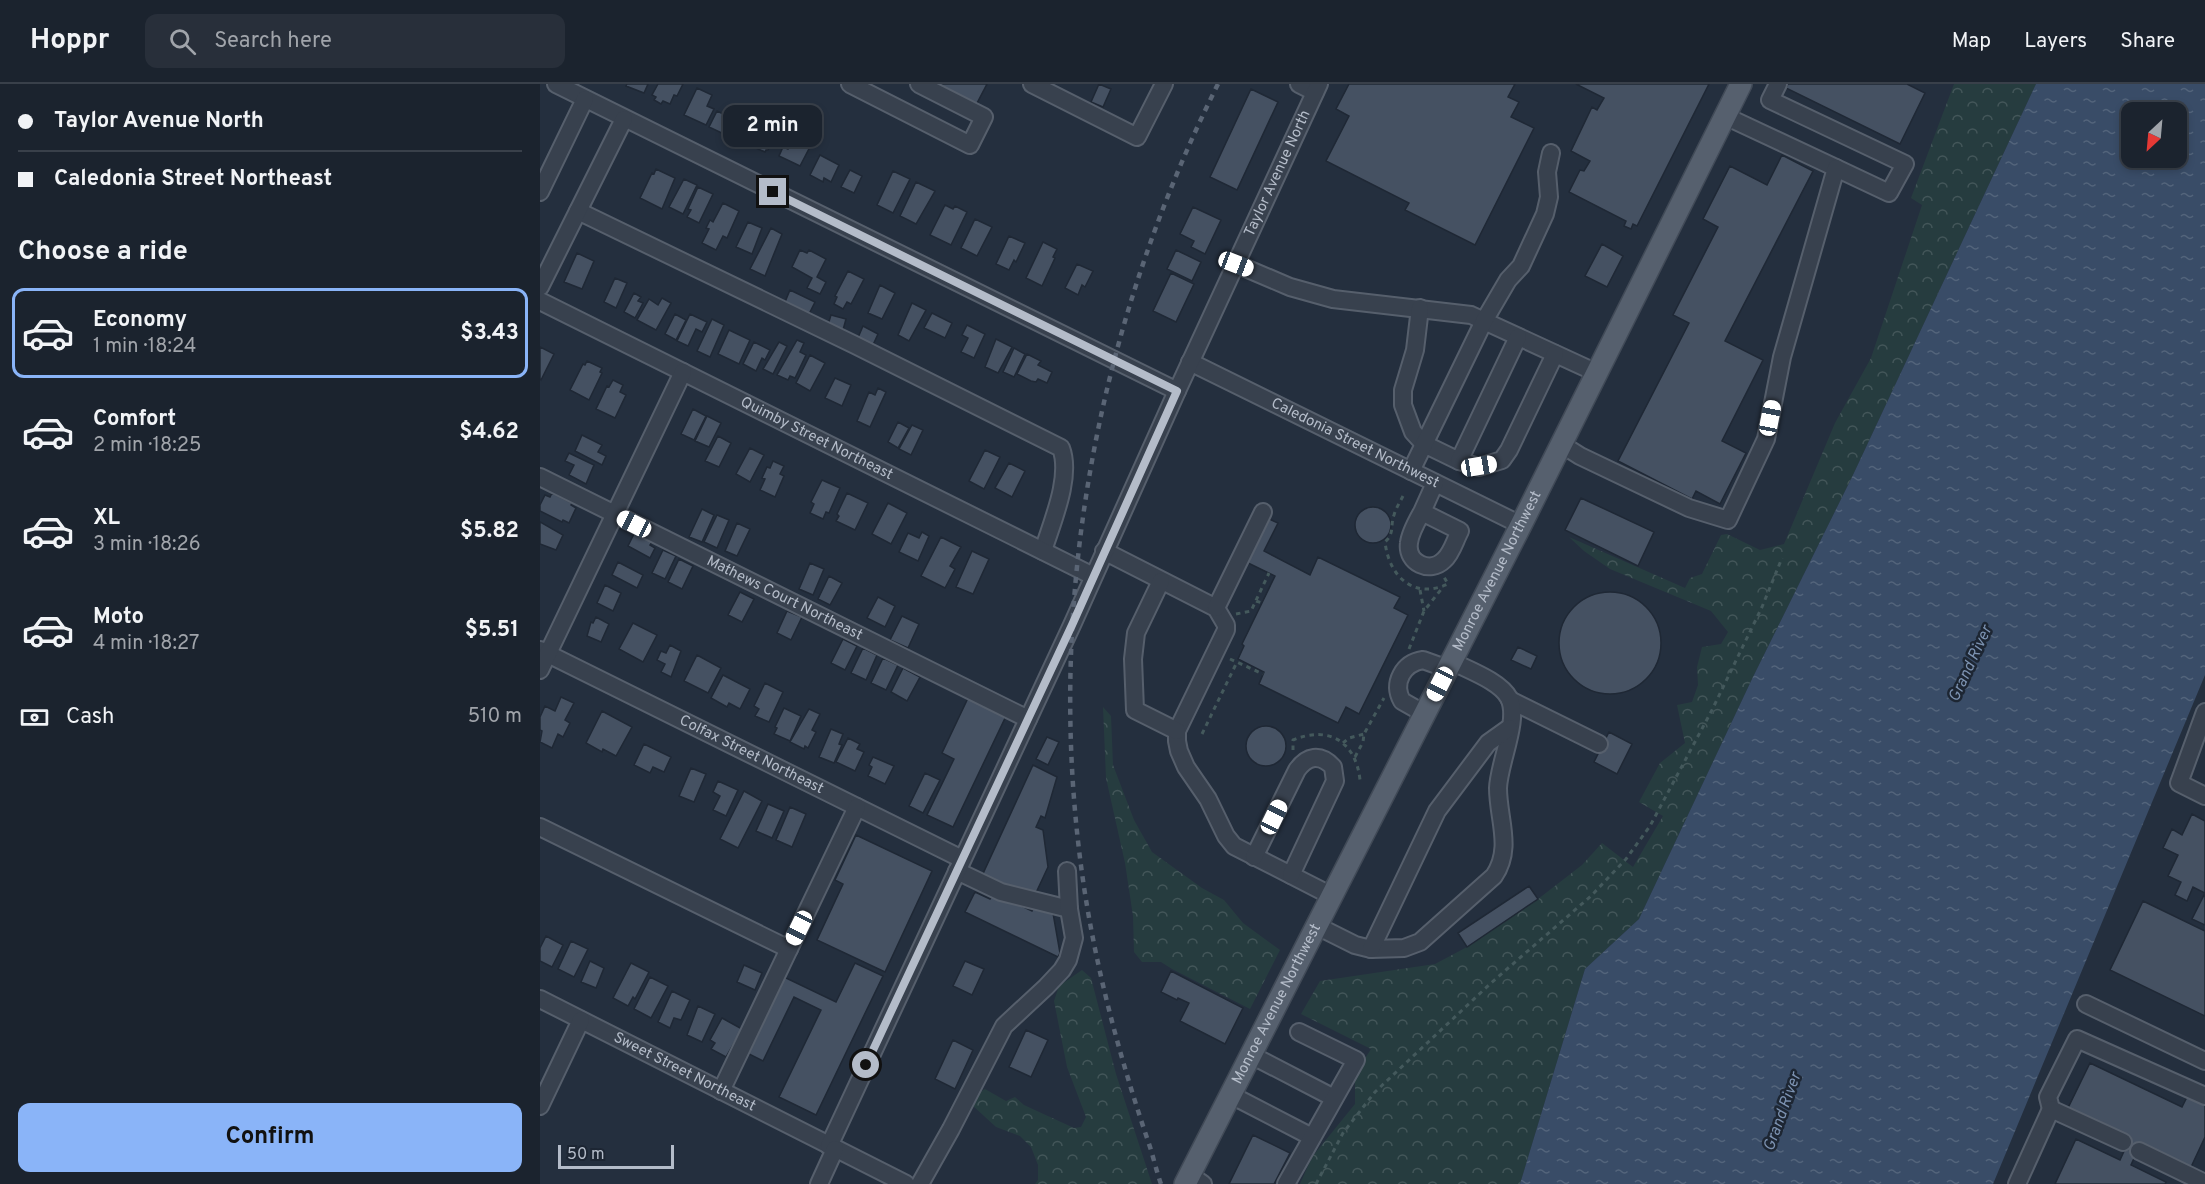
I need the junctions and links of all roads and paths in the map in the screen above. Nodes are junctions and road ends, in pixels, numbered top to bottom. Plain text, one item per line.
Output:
1 (556, 84) edge
2 (850, 84) edge
3 (919, 84) edge
4 (1032, 84) edge
5 (1164, 84) edge
6 (1299, 84) edge
7 (1741, 84) edge
8 (1778, 84) edge
9 (1317, 88) edge
10 (585, 99) junction
11 (1725, 116) junction
12 (624, 119) junction
13 (1551, 153) dead end
14 (1836, 168) junction
15 (540, 192) edge
16 (578, 211) junction
17 (1236, 264) junction
18 (540, 287) edge
19 (540, 301) edge
20 (1419, 308) junction
21 (1484, 321) junction
22 (1518, 337) junction
23 (1555, 354) junction
24 (1190, 362) junction
25 (683, 372) junction
26 (1597, 373) junction
27 (1177, 391) junction
28 (1424, 444) junction
29 (1562, 444) junction
30 (1459, 461) junction
31 (1412, 471) junction
32 (540, 477) edge
33 (1436, 483) junction
34 (1263, 512) dead end
35 (1422, 512) dead end
36 (615, 514) junction
37 (1521, 525) junction
38 (1043, 551) junction
39 (1104, 551) junction
40 (1782, 558) dead end
41 (1269, 573) dead end
42 (1093, 576) junction
43 (1161, 581) junction
44 (1444, 586) dead end
45 (1419, 589) dead end
46 (1256, 601) junction
47 (1262, 603) dead end
48 (1216, 608) junction
49 (1251, 611) junction
50 (1425, 611) junction
51 (1234, 614) dead end
52 (1257, 614) dead end
53 (544, 652) edge
54 (1216, 652) junction
55 (1409, 653) dead end
56 (1238, 662) junction
57 (1449, 665) junction
58 (540, 670) edge
59 (1263, 674) dead end
60 (1390, 694) dead end
61 (1510, 700) junction
62 (2205, 712) edge
63 (1425, 714) junction
64 (1028, 719) junction
65 (1509, 728) junction
66 (1177, 731) junction
67 (1202, 734) dead end
68 (1364, 734) junction
69 (1343, 743) dead end
70 (1599, 744) dead end
71 (1355, 757) dead end
72 (2205, 796) edge
73 (857, 807) junction
74 (540, 828) edge
75 (1254, 856) junction
76 (960, 865) junction
77 (1067, 871) dead end
78 (1291, 875) junction
79 (1332, 896) junction
80 (1069, 909) junction
81 (1317, 926) junction
82 (789, 949) junction
83 (1371, 949) junction
84 (540, 999) edge
85 (2086, 1004) dead end
86 (581, 1020) junction
87 (1299, 1032) dead end
88 (1251, 1055) junction
89 (2205, 1061) edge
90 (721, 1091) junction
91 (1231, 1095) junction
92 (2205, 1096) edge
93 (1334, 1098) junction
94 (540, 1106) edge
95 (2051, 1109) junction
96 (1312, 1137) junction
97 (2123, 1142) dead end
98 (832, 1148) junction
99 (2139, 1151) dead end
100 (1193, 1181) edge
101 (2205, 1183) edge
102 (819, 1184) edge
103 (906, 1184) edge
104 (920, 1184) edge
105 (1286, 1184) edge
106 (1316, 1184) edge
107 (2017, 1184) edge

1 - 10 street
2 - 3 street
4 - 5 street
6 - 9 street
7 - 11 main road, Monroe Avenue Northwest
8 - 14 street
9 - 17 street, Taylor Avenue North
10 - 12 street
10 - 15 street
11 - 14 street
11 - 26 main road, Monroe Avenue Northwest
12 - 16 street
12 - 27 street
13 - 21 street
14 - 29 street
16 - 18 street
16 - 38 street
17 - 20 street
17 - 24 street, Taylor Avenue North
19 - 25 street, Quimby Street Northeast
20 - 21 street
20 - 28 street
21 - 22 street
21 - 28 street
22 - 23 street
22 - 30 street
23 - 26 street
23 - 30 street
24 - 27 street, Taylor Avenue North
24 - 31 street, Caledonia Street Northwest
25 - 36 street
25 - 38 street, Quimby Street Northeast
26 - 29 main road, Monroe Avenue Northwest
27 - 39 street, Taylor Avenue North
28 - 30 street
28 - 31 street
29 - 37 main road, Monroe Avenue Northwest
31 - 33 street, Caledonia Street Northwest
32 - 36 street, Mathews Court Northeast
33 - 35 street
33 - 37 street, Caledonia Street Northwest
34 - 48 street
36 - 53 street
36 - 64 street, Mathews Court Northeast
37 - 57 main road, Monroe Avenue Northwest
38 - 42 street, Quimby Street Northeast
39 - 42 street, Taylor Avenue North
39 - 43 street
40 - 106 path
41 - 46 path
42 - 64 street, Taylor Avenue North
43 - 48 street
43 - 66 street
44 - 50 path
45 - 50 path
46 - 47 path
46 - 49 path
48 - 54 street
49 - 51 path
49 - 52 path
50 - 55 path
53 - 58 street
53 - 73 street, Colfax Street Northeast
54 - 56 path
54 - 66 street
56 - 59 path
56 - 67 path
57 - 61 street
57 - 63 main road, Monroe Avenue Northwest
57 - 63 street
60 - 68 path
61 - 65 street
61 - 70 street
62 - 72 street
63 - 79 main road, Monroe Avenue Northwest
64 - 76 street, Taylor Avenue North
65 - 83 street
65 - 83 street
66 - 75 street
68 - 69 path
68 - 71 path
73 - 76 street, Colfax Street Northeast
73 - 82 street
74 - 82 street
75 - 78 street
75 - 78 street
76 - 80 street, Colfax Street Northeast
76 - 98 street, Taylor Avenue North
77 - 80 street
78 - 79 street
79 - 81 main road, Monroe Avenue Northwest
80 - 104 street
81 - 83 street
81 - 88 main road, Monroe Avenue Northwest
82 - 90 street
84 - 86 street, Sweet Street Northeast
85 - 89 street
86 - 90 street, Sweet Street Northeast
86 - 94 street
87 - 93 street
88 - 91 main road, Monroe Avenue Northwest
88 - 93 street
90 - 98 street, Sweet Street Northeast
91 - 96 street
91 - 100 main road, Monroe Avenue Northwest
92 - 95 street
93 - 96 street
95 - 97 street
95 - 107 street
96 - 105 street
98 - 102 street, Taylor Avenue North
98 - 103 street, Sweet Street Northeast
99 - 101 street

